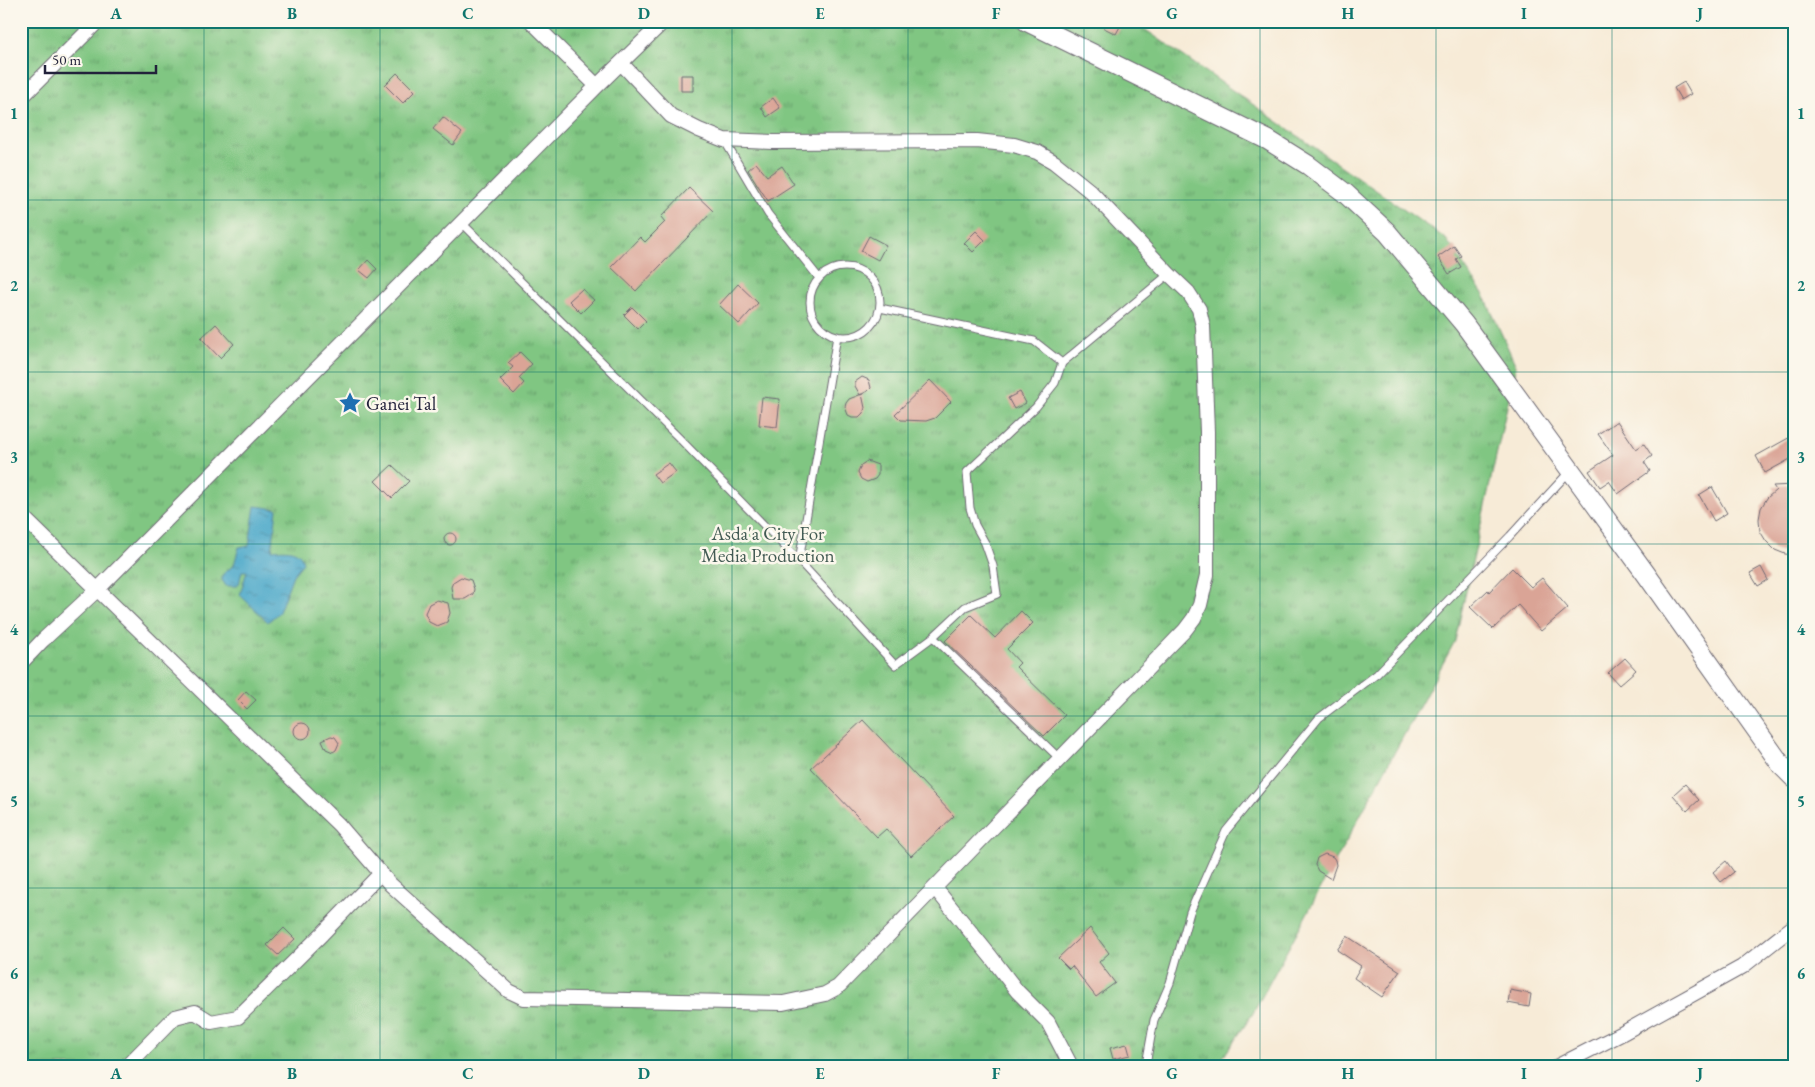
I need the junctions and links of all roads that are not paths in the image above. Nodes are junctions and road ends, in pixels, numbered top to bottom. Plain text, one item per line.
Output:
1 (98, 21) edge
2 (531, 21) edge
3 (664, 21) edge
4 (1026, 21) edge
5 (621, 63) junction
6 (597, 86) junction
7 (21, 98) edge
8 (724, 140) junction
9 (462, 223) junction
10 (1169, 274) junction
11 (819, 278) junction
12 (880, 308) junction
13 (837, 336) junction
14 (1062, 362) junction
15 (1571, 470) junction
16 (21, 515) edge
17 (799, 561) junction
18 (98, 589) junction
19 (934, 637) junction
20 (21, 662) edge
21 (1059, 758) junction
22 (1794, 778) edge
23 (381, 873) junction
24 (935, 888) junction
25 (1794, 926) edge
26 (127, 1066) edge
27 (1071, 1066) edge
28 (1141, 1066) edge
29 (1558, 1066) edge

1 - 7 street
2 - 6 street
3 - 5 street
4 - 15 main road
5 - 6 street
5 - 8 street
6 - 9 street
8 - 10 street
8 - 11 lane
9 - 17 lane
9 - 18 street
10 - 14 lane
10 - 21 street
11 - 12 lane
11 - 13 lane
12 - 13 lane
12 - 14 lane
13 - 17 lane
14 - 19 lane
15 - 22 main road
15 - 28 lane
16 - 18 street
17 - 19 lane
18 - 20 street
18 - 23 street
19 - 21 lane
21 - 24 street
23 - 24 street
23 - 26 street
24 - 27 street
25 - 29 street

